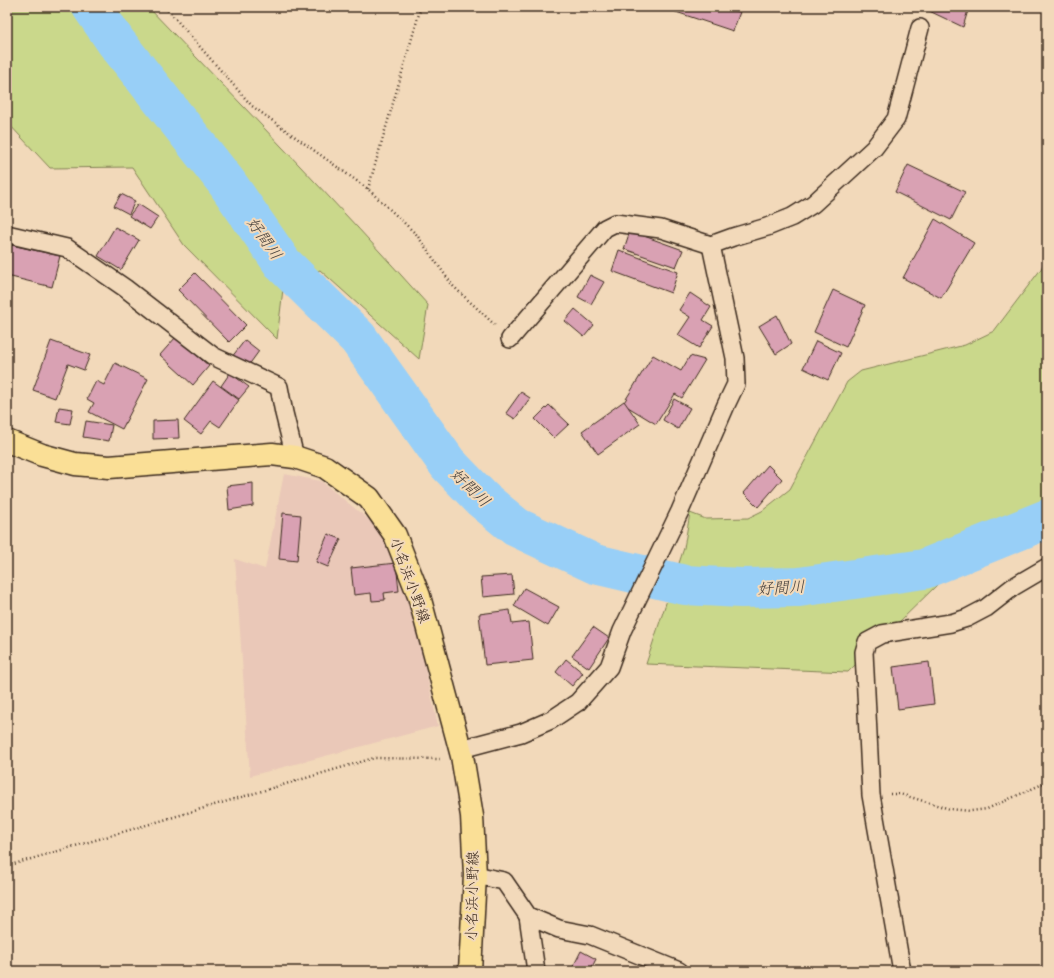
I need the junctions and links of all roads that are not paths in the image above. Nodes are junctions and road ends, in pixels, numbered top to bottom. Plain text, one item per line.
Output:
1 (920, 28) dead end
2 (7, 234) edge
3 (711, 245) junction
4 (510, 339) road end
5 (7, 441) edge
6 (295, 457) junction
7 (1047, 567) edge
8 (461, 752) junction
9 (475, 875) junction
10 (528, 916) junction
11 (470, 971) edge
12 (536, 971) edge
13 (679, 971) edge
14 (902, 971) edge

1 - 3 street
2 - 6 street
3 - 4 street
3 - 8 street
5 - 6 main road, 小名浜小野線
6 - 8 main road, 小名浜小野線
7 - 14 street
8 - 9 main road, 小名浜小野線
9 - 10 street
9 - 11 main road, 小名浜小野線
10 - 12 street
10 - 13 street

